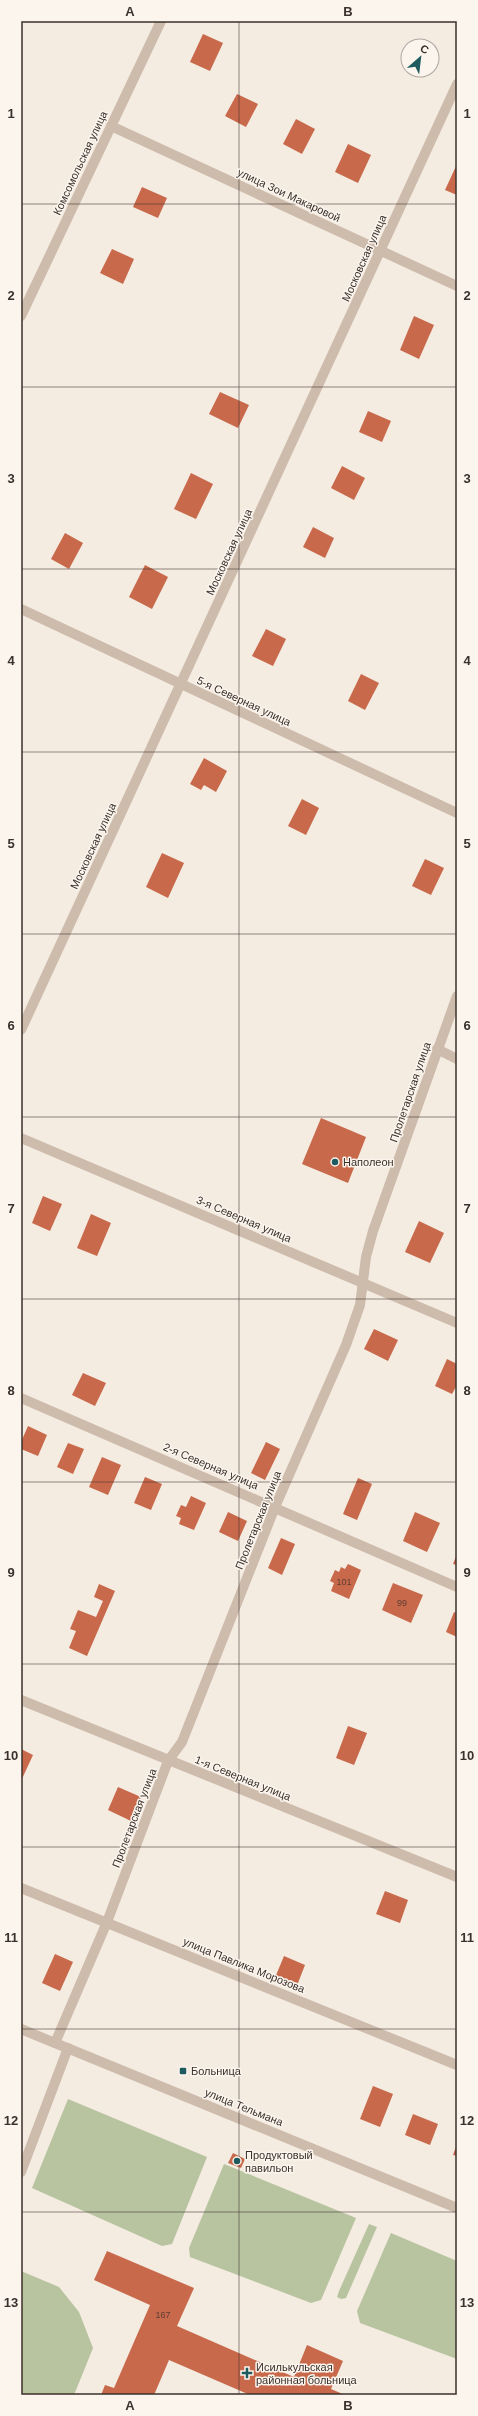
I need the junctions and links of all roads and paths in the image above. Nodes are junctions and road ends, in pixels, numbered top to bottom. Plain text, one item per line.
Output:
1 (161, 21) edge
2 (457, 84) edge
3 (111, 126) junction
4 (380, 250) junction
5 (457, 286) edge
6 (21, 316) edge
7 (21, 609) edge
8 (181, 685) junction
9 (457, 813) edge
10 (457, 996) edge
11 (21, 1030) edge
12 (437, 1049) junction
13 (457, 1059) edge
14 (21, 1138) edge
15 (365, 1282) junction
16 (457, 1323) edge
17 (21, 1398) edge
18 (275, 1507) junction
19 (457, 1587) edge
20 (21, 1700) edge
21 (168, 1761) junction
22 (457, 1877) edge
23 (21, 1888) edge
24 (107, 1922) junction
25 (21, 2029) edge
26 (55, 2043) junction
27 (68, 2048) junction
28 (457, 2065) edge
29 (21, 2172) edge
30 (457, 2208) edge

1 - 3 street, Комсомольская улица
2 - 4 street, Московская улица
3 - 4 street, улица Зои Макаровой
3 - 6 street, Комсомольская улица
4 - 5 street, улица Зои Макаровой
4 - 8 street, Московская улица
7 - 8 street, 5-я Северная улица
8 - 9 street, 5-я Северная улица
8 - 11 street, Московская улица
10 - 12 street, Пролетарская улица
12 - 13 street
12 - 15 street, Пролетарская улица
14 - 15 street, 3-я Северная улица
15 - 16 street, 3-я Северная улица
15 - 18 street, Пролетарская улица
17 - 18 street, 2-я Северная улица
18 - 19 street, 2-я Северная улица
18 - 21 street, Пролетарская улица
20 - 21 street, 1-я Северная улица
21 - 22 street, 1-я Северная улица
21 - 24 street, Пролетарская улица
23 - 24 street, улица Павлика Морозова
24 - 26 street, Пролетарская улица
24 - 28 street, улица Павлика Морозова
25 - 26 street, улица Тельмана
26 - 27 street, улица Тельмана
27 - 29 street
27 - 30 street, улица Тельмана

